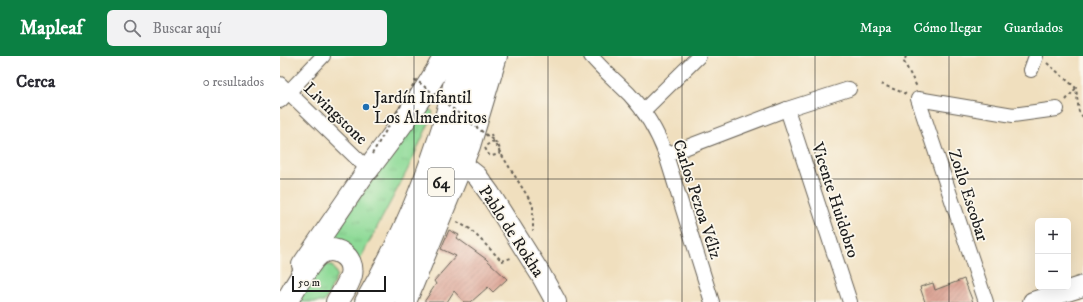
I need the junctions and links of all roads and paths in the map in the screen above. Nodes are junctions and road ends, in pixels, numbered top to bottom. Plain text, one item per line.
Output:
1 (323, 56) edge
2 (445, 56) edge
3 (461, 56) edge
4 (481, 56) edge
5 (497, 56) edge
6 (591, 56) edge
7 (699, 56) edge
8 (906, 56) edge
9 (1040, 58) edge
10 (1032, 70) dead end
11 (881, 84) dead end
12 (849, 89) dead end
13 (283, 93) edge
14 (918, 99) junction
15 (787, 109) junction
16 (1057, 109) dead end
17 (643, 111) junction
18 (1083, 117) edge
19 (666, 155) junction
20 (370, 162) junction
21 (462, 164) junction
22 (454, 220) dead end
23 (523, 246) junction
24 (1083, 286) edge
25 (280, 297) edge
26 (286, 302) edge
27 (337, 302) edge
28 (366, 302) edge
29 (384, 302) edge
30 (406, 302) edge
31 (556, 302) edge
32 (712, 302) edge
33 (850, 302) edge
34 (986, 302) edge
35 (1033, 302) edge

1 - 13 street
2 - 20 highway
3 - 28 highway, 64
4 - 29 highway, 64
5 - 21 main road
6 - 17 street, Carlos Pezoa Véliz
7 - 17 street
8 - 14 path
9 - 10 street
9 - 18 path
11 - 14 path
12 - 15 street
13 - 20 street, Livingstone
14 - 16 street
14 - 34 street, Zoilo Escobar
15 - 19 street
15 - 33 street, Vicente Huidobro
17 - 19 street, Carlos Pezoa Véliz
19 - 32 street, Carlos Pezoa Véliz
20 - 23 path, bridge
20 - 25 main road
21 - 23 main road, Pablo de Rokha
21 - 30 main road
22 - 23 path
23 - 31 main road, Pablo de Rokha
24 - 35 main road
26 - 27 highway

